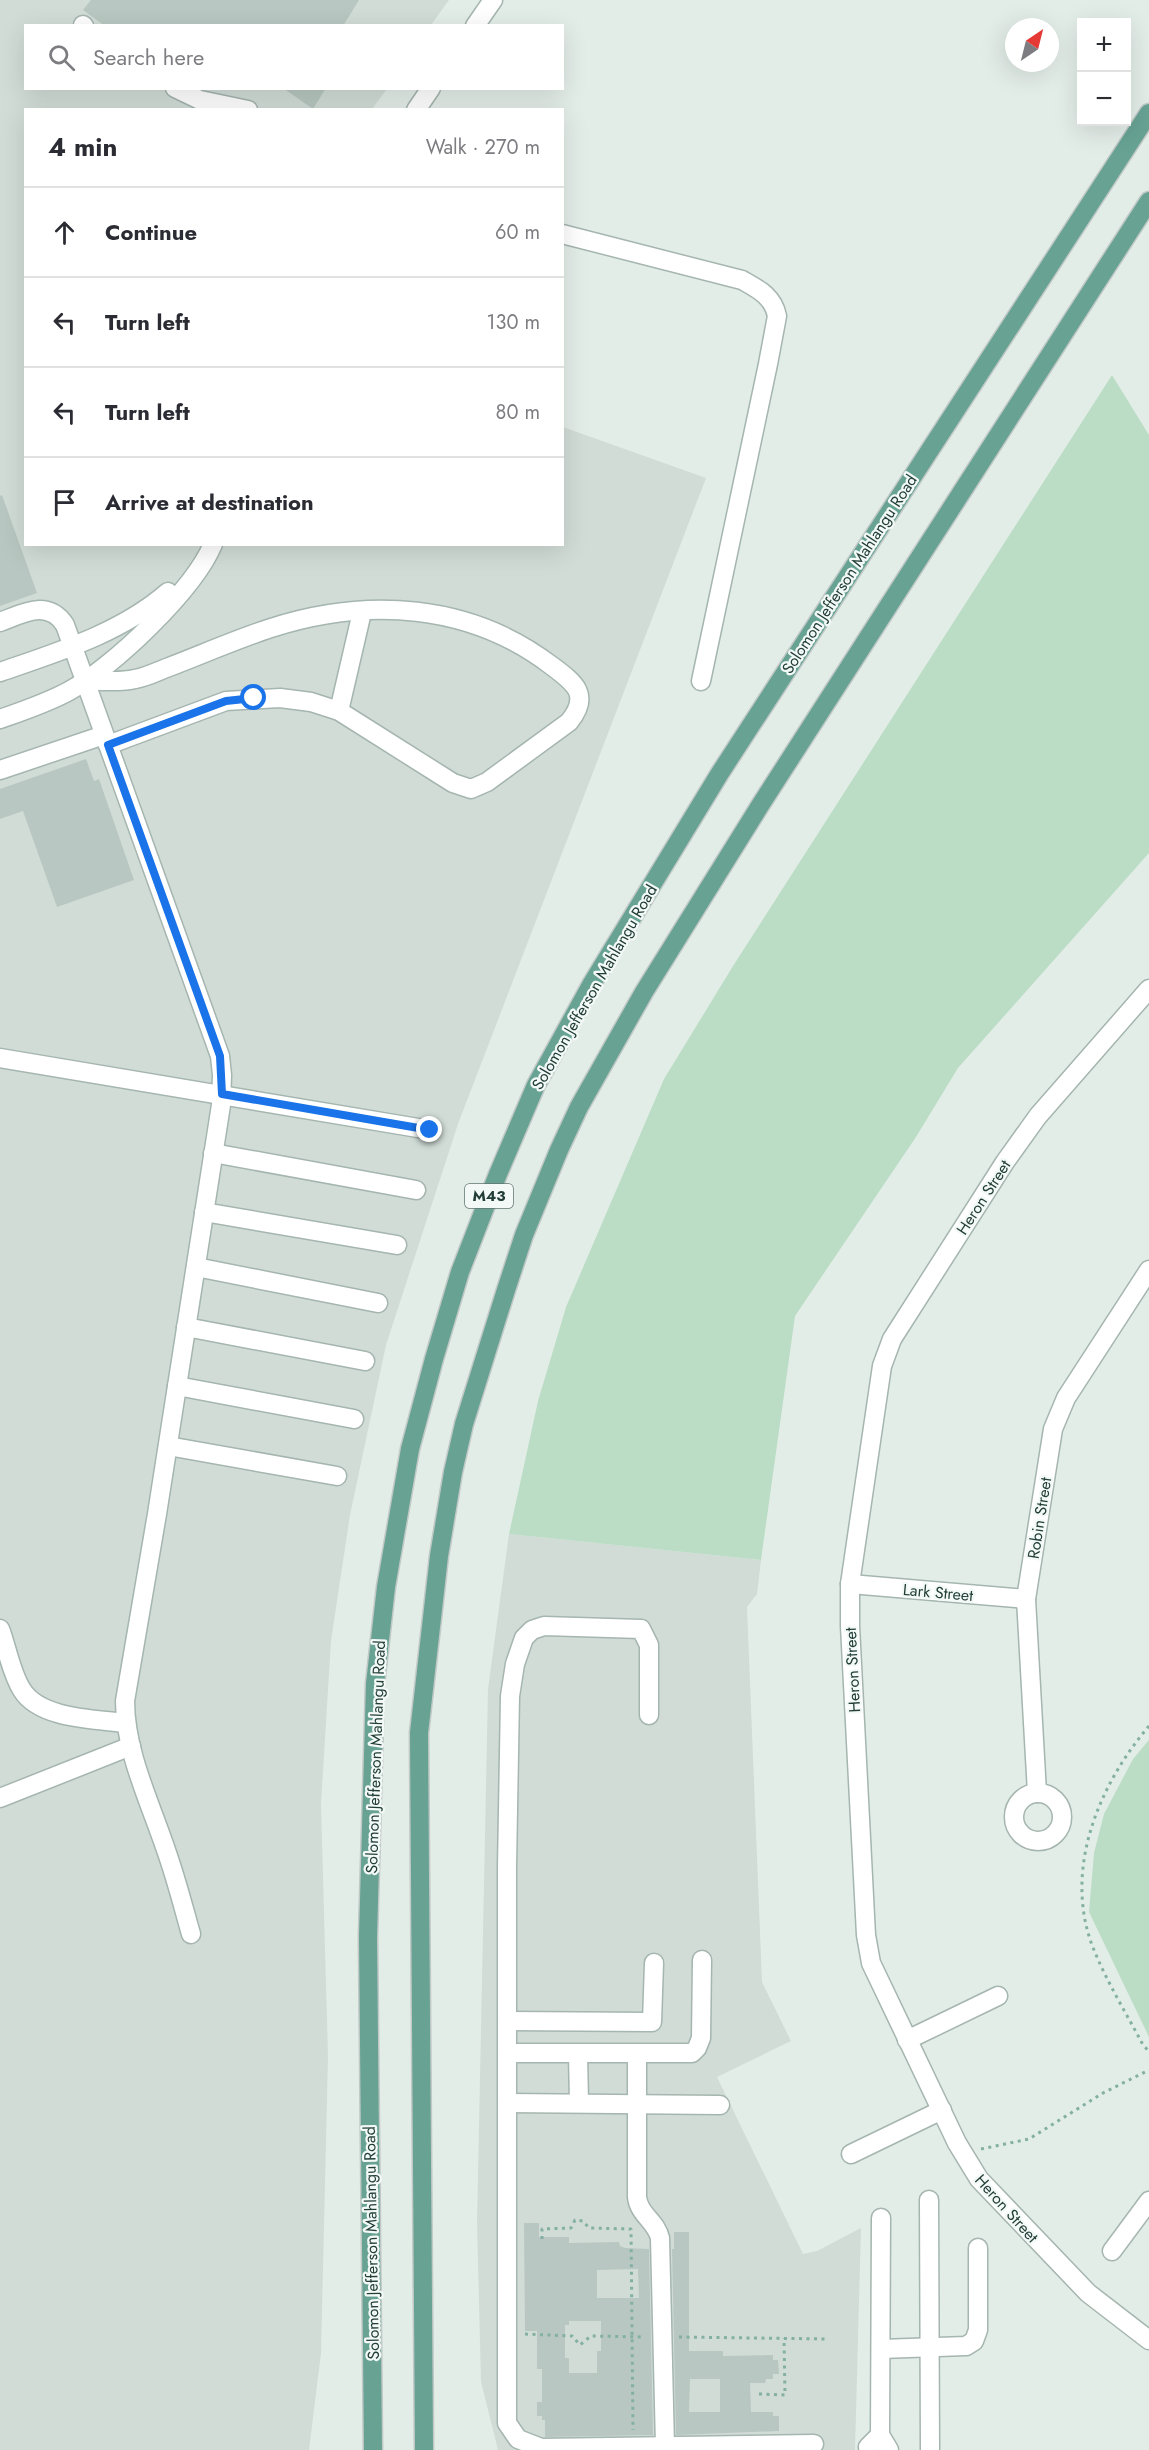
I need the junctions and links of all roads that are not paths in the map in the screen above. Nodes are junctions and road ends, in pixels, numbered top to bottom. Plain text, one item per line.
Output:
1 (493, 0) edge
2 (476, 24) edge
3 (179, 90) edge
4 (430, 90) edge
5 (238, 108) edge
6 (417, 108) edge
7 (1149, 113) edge
8 (1149, 201) edge
9 (564, 235) edge
10 (201, 546) edge
11 (212, 546) edge
12 (362, 612) junction
13 (0, 622) edge
14 (73, 646) junction
15 (0, 672) edge
16 (85, 681) junction
17 (701, 681) dead end
18 (339, 711) junction
19 (0, 719) edge
20 (106, 740) junction
21 (0, 770) edge
22 (1149, 989) edge
23 (0, 1058) edge
24 (222, 1094) junction
25 (430, 1130) dead end
26 (213, 1153) junction
27 (416, 1190) dead end
28 (204, 1212) junction
29 (397, 1245) dead end
30 (196, 1267) junction
31 (1149, 1270) edge
32 (378, 1303) dead end
33 (186, 1327) junction
34 (365, 1361) dead end
35 (177, 1386) junction
36 (354, 1419) dead end
37 (168, 1446) junction
38 (337, 1476) dead end
39 (850, 1584) junction
40 (1026, 1599) junction
41 (0, 1629) edge
42 (649, 1715) dead end
43 (125, 1723) junction
44 (131, 1746) junction
45 (1037, 1793) dead end
46 (0, 1798) edge
47 (191, 1934) dead end
48 (702, 1960) dead end
49 (654, 1963) dead end
50 (998, 1996) dead end
51 (508, 2021) junction
52 (652, 2022) junction
53 (908, 2040) junction
54 (508, 2054) junction
55 (578, 2054) junction
56 (645, 2054) junction
57 (508, 2103) junction
58 (579, 2103) junction
59 (638, 2104) junction
60 (720, 2105) dead end
61 (942, 2110) junction
62 (850, 2154) dead end
63 (929, 2200) dead end
64 (1149, 2201) edge
65 (881, 2217) dead end
66 (978, 2248) dead end
67 (1112, 2251) dead end
68 (1149, 2340) edge
69 (929, 2347) junction
70 (881, 2349) junction
71 (884, 2442) edge
72 (814, 2444) dead end
73 (665, 2446) junction
74 (773, 2447) edge
75 (745, 2448) edge
76 (541, 2449) edge
77 (587, 2449) edge
78 (373, 2450) edge
79 (424, 2450) edge
80 (869, 2450) edge
81 (930, 2450) edge

1 - 2 street
3 - 5 street
4 - 6 street
7 - 78 main road, Solomon Jefferson Mahlangu Road / M43
8 - 79 main road, M43
9 - 17 street
10 - 14 street
11 - 16 street
12 - 16 street
12 - 18 street
12 - 18 street
13 - 14 street
14 - 15 street
14 - 16 street
16 - 19 street
16 - 20 street
18 - 20 street
20 - 21 street
20 - 24 street
22 - 39 street, Heron Street
23 - 24 street
24 - 25 street
24 - 26 street
26 - 27 street
26 - 28 street
28 - 29 street
28 - 30 street
30 - 32 street
30 - 33 street
31 - 40 street, Robin Street
33 - 34 street
33 - 35 street
35 - 36 street
35 - 37 street
37 - 38 street
37 - 43 street
39 - 40 street, Lark Street
39 - 53 street, Heron Street
40 - 45 street, Robin Street
41 - 43 street
42 - 51 street
43 - 44 street
44 - 46 street
44 - 47 street
48 - 56 street
49 - 52 street
50 - 53 street
51 - 52 street
51 - 54 street
52 - 56 street
53 - 61 street, Heron Street
54 - 55 street
54 - 57 street
55 - 56 street
55 - 58 street
56 - 59 street
57 - 58 street
57 - 76 street
58 - 59 street
59 - 60 street
59 - 73 street
61 - 62 street
61 - 68 street, Heron Street
63 - 69 street
64 - 67 street
65 - 70 street
66 - 69 street
69 - 70 street
69 - 81 street
70 - 71 street
71 - 80 street
72 - 74 street
73 - 75 street
73 - 77 street
74 - 75 street
76 - 77 street

